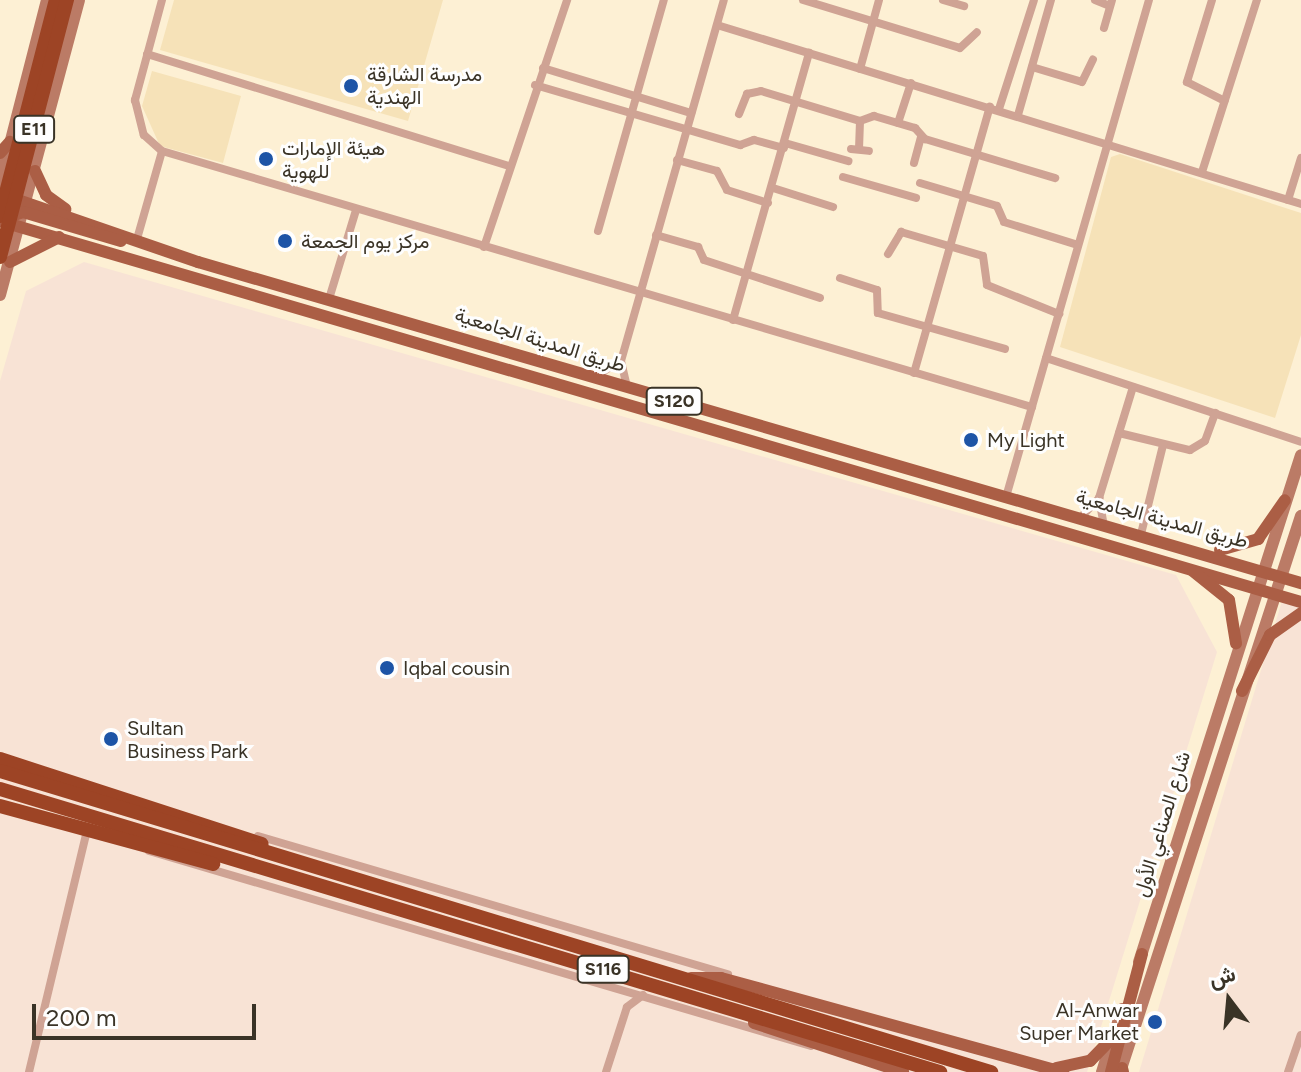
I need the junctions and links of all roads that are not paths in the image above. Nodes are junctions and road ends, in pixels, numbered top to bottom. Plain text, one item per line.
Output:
1 (47, 0) edge
2 (56, 0) edge
3 (67, 0) edge
4 (79, 0) edge
5 (162, 0) edge
6 (567, 0) edge
7 (664, 0) edge
8 (724, 0) edge
9 (803, 0) edge
10 (879, 0) edge
11 (943, 0) edge
12 (1034, 0) edge
13 (1051, 0) edge
14 (1095, 0) edge
15 (1149, 0) edge
16 (1212, 0) edge
17 (1257, 0) edge
18 (1111, 3) edge
19 (964, 6) dead end
20 (873, 22) junction
21 (717, 25) junction
22 (1104, 28) dead end
23 (977, 32) dead end
24 (809, 53) junction
25 (147, 54) junction
26 (1093, 59) dead end
27 (1032, 67) junction
28 (543, 68) junction
29 (860, 69) junction
30 (911, 83) junction
31 (535, 85) junction
32 (634, 96) junction
33 (797, 101) junction
34 (1225, 101) junction
35 (995, 108) junction
36 (691, 113) junction
37 (629, 114) junction
38 (739, 114) dead end
39 (1018, 115) junction
40 (860, 121) junction
41 (898, 123) junction
42 (686, 131) junction
43 (921, 137) junction
44 (1107, 141) junction
45 (10, 142) junction
46 (784, 146) junction
47 (860, 149) dead end
48 (162, 151) junction
49 (0, 153) edge
50 (977, 154) junction
51 (1301, 158) edge
52 (677, 160) junction
53 (848, 161) dead end
54 (914, 163) dead end
55 (508, 166) junction
56 (35, 171) junction
57 (1202, 172) junction
58 (843, 177) dead end
59 (1055, 178) dead end
60 (0, 183) edge
61 (920, 183) dead end
62 (773, 188) junction
63 (0, 194) edge
64 (965, 196) junction
65 (916, 198) dead end
66 (1288, 200) junction
67 (768, 203) junction
68 (1301, 204) edge
69 (0, 207) edge
70 (25, 207) junction
71 (833, 207) dead end
72 (356, 210) junction
73 (0, 220) edge
74 (89, 221) junction
75 (20, 226) junction
76 (598, 231) dead end
77 (656, 235) junction
78 (60, 236) junction
79 (137, 239) junction
80 (1078, 245) junction
81 (156, 246) junction
82 (950, 246) junction
83 (484, 247) junction
84 (888, 254) dead end
85 (5, 259) edge
86 (747, 274) junction
87 (840, 278) dead end
88 (640, 293) junction
89 (0, 295) edge
90 (820, 298) dead end
91 (329, 299) junction
92 (1059, 314) junction
93 (733, 320) junction
94 (927, 327) junction
95 (1005, 349) dead end
96 (1046, 358) junction
97 (621, 361) junction
98 (914, 373) junction
99 (595, 378) junction
100 (1133, 387) junction
101 (628, 388) junction
102 (1032, 407) junction
103 (1215, 413) junction
104 (1119, 433) junction
105 (1301, 442) edge
106 (1163, 445) junction
107 (1301, 455) edge
108 (1006, 497) junction
109 (1099, 498) junction
110 (1285, 500) junction
111 (1301, 516) edge
112 (1080, 518) junction
113 (1104, 525) junction
114 (1141, 534) junction
115 (1198, 548) junction
116 (1170, 557) junction
117 (1263, 569) junction
118 (1281, 576) junction
119 (1301, 583) edge
120 (1256, 586) junction
121 (1274, 593) junction
122 (1301, 602) edge
123 (1301, 613) edge
124 (1236, 643) junction
125 (1242, 691) junction
126 (0, 759) edge
127 (0, 771) edge
128 (0, 789) edge
129 (110, 795) junction
130 (0, 806) edge
131 (87, 831) junction
132 (146, 848) junction
133 (317, 868) junction
134 (265, 870) junction
135 (1142, 954) junction
136 (691, 978) junction
137 (619, 988) junction
138 (643, 995) junction
139 (694, 996) junction
140 (627, 1007) junction
141 (839, 1009) junction
142 (1301, 1035) edge
143 (1113, 1037) junction
144 (814, 1045) junction
145 (1057, 1070) edge
146 (1119, 1071) edge
147 (29, 1072) edge
148 (606, 1072) edge
149 (903, 1072) edge
150 (940, 1072) edge
151 (991, 1072) edge
152 (1102, 1072) edge
153 (1288, 1072) edge

1 - 45 main road
2 - 73 highway, E11
3 - 85 highway, E11
4 - 56 main road
5 - 25 street
6 - 28 street
7 - 32 street
8 - 21 street
9 - 20 street
10 - 20 street
11 - 19 street
12 - 35 street
13 - 27 street
14 - 18 street
15 - 44 street
16 - 34 street
17 - 34 street
18 - 22 street
20 - 23 street
20 - 29 street
21 - 24 street
21 - 36 street
24 - 29 street
24 - 33 street
25 - 48 street
25 - 55 street
26 - 27 street
27 - 39 street
28 - 31 street
28 - 32 street
29 - 30 street
30 - 35 street
30 - 41 street
31 - 37 street
31 - 55 street
32 - 36 street
32 - 37 street
33 - 38 street
33 - 40 street
33 - 46 street
34 - 57 street
35 - 39 street
35 - 50 street
36 - 42 street
37 - 42 street
37 - 76 street
39 - 44 street
40 - 41 street
40 - 47 street
41 - 43 street
42 - 46 street
42 - 52 street
43 - 50 street
43 - 54 street
44 - 57 street
44 - 80 street
45 - 49 main road
45 - 60 main road
46 - 53 street
46 - 62 street
48 - 72 street
48 - 79 street
50 - 59 street
50 - 64 street
51 - 66 street
52 - 67 street
52 - 77 street
55 - 83 street
56 - 70 main road
56 - 74 main road
57 - 66 street
58 - 65 street
61 - 64 street
62 - 67 street
62 - 71 street
63 - 70 main road, طريق المدينة الجامعية / S120
64 - 80 street
64 - 82 street
66 - 68 street
67 - 86 street
69 - 70 main road
70 - 73 main road
70 - 74 main road, طريق المدينة الجامعية / S120
70 - 75 main road
70 - 81 main road
72 - 83 street
72 - 91 street
73 - 75 main road, طريق المدينة الجامعية / S120
74 - 79 main road, طريق المدينة الجامعية / S120
75 - 78 main road, طريق المدينة الجامعية / S120
75 - 85 main road
77 - 86 street
77 - 88 street
78 - 85 main road
78 - 116 main road, طريق المدينة الجامعية / S120
79 - 81 main road, طريق المدينة الجامعية / S120
80 - 92 street
81 - 91 main road, طريق المدينة الجامعية / S120
82 - 84 street
82 - 92 street
82 - 94 street
83 - 88 street
85 - 89 main road
86 - 90 street
86 - 93 street
87 - 94 street
88 - 93 street
88 - 97 street
91 - 99 main road, طريق المدينة الجامعية / S120
92 - 96 street
93 - 98 street
94 - 95 street
94 - 98 street
96 - 100 street
96 - 102 street
97 - 99 street
97 - 101 street
98 - 102 street
99 - 101 main road, طريق المدينة الجامعية / S120
100 - 103 street
100 - 104 street
101 - 108 main road, طريق المدينة الجامعية / S120
102 - 108 street
103 - 105 street
103 - 106 street
104 - 106 street
104 - 109 street
106 - 114 street
107 - 110 main road, شارع الصناعي الأول
108 - 112 main road, طريق المدينة الجامعية / S120
109 - 112 street
109 - 113 street
110 - 115 main road
110 - 117 main road, شارع الصناعي الأول
111 - 118 main road, شارع الصناعي الأول
112 - 113 main road, طريق المدينة الجامعية / S120
113 - 114 main road, طريق المدينة الجامعية / S120
114 - 115 main road, طريق المدينة الجامعية / S120
115 - 117 main road, طريق المدينة الجامعية / S120
116 - 120 main road, طريق المدينة الجامعية / S120
116 - 124 main road
117 - 118 main road, طريق المدينة الجامعية / S120
117 - 120 main road, شارع الصناعي الأول
118 - 119 main road, طريق المدينة الجامعية / S120
118 - 121 main road, شارع الصناعي الأول
120 - 121 main road, طريق المدينة الجامعية / S120
120 - 124 main road, شارع الصناعي الأول
121 - 122 main road, طريق المدينة الجامعية / S120
121 - 125 main road, شارع الصناعي الأول
123 - 125 main road
124 - 135 main road, شارع الصناعي الأول
125 - 146 main road, شارع الصناعي الأول
126 - 129 highway
127 - 133 highway, S116
128 - 134 highway, S116
129 - 133 highway
129 - 141 street
130 - 131 highway
131 - 132 highway
131 - 147 street
132 - 134 highway
132 - 137 street
133 - 136 highway, S116
134 - 139 highway, S116
135 - 143 main road, شارع الصناعي الأول
135 - 146 main road
136 - 141 main road
136 - 151 highway, S116
137 - 138 street
137 - 140 street
138 - 140 street
138 - 144 street
139 - 144 main road
139 - 150 highway, S116
140 - 148 street
141 - 145 main road
142 - 153 street
143 - 145 main road
143 - 152 main road, شارع الصناعي الأول
144 - 149 main road

